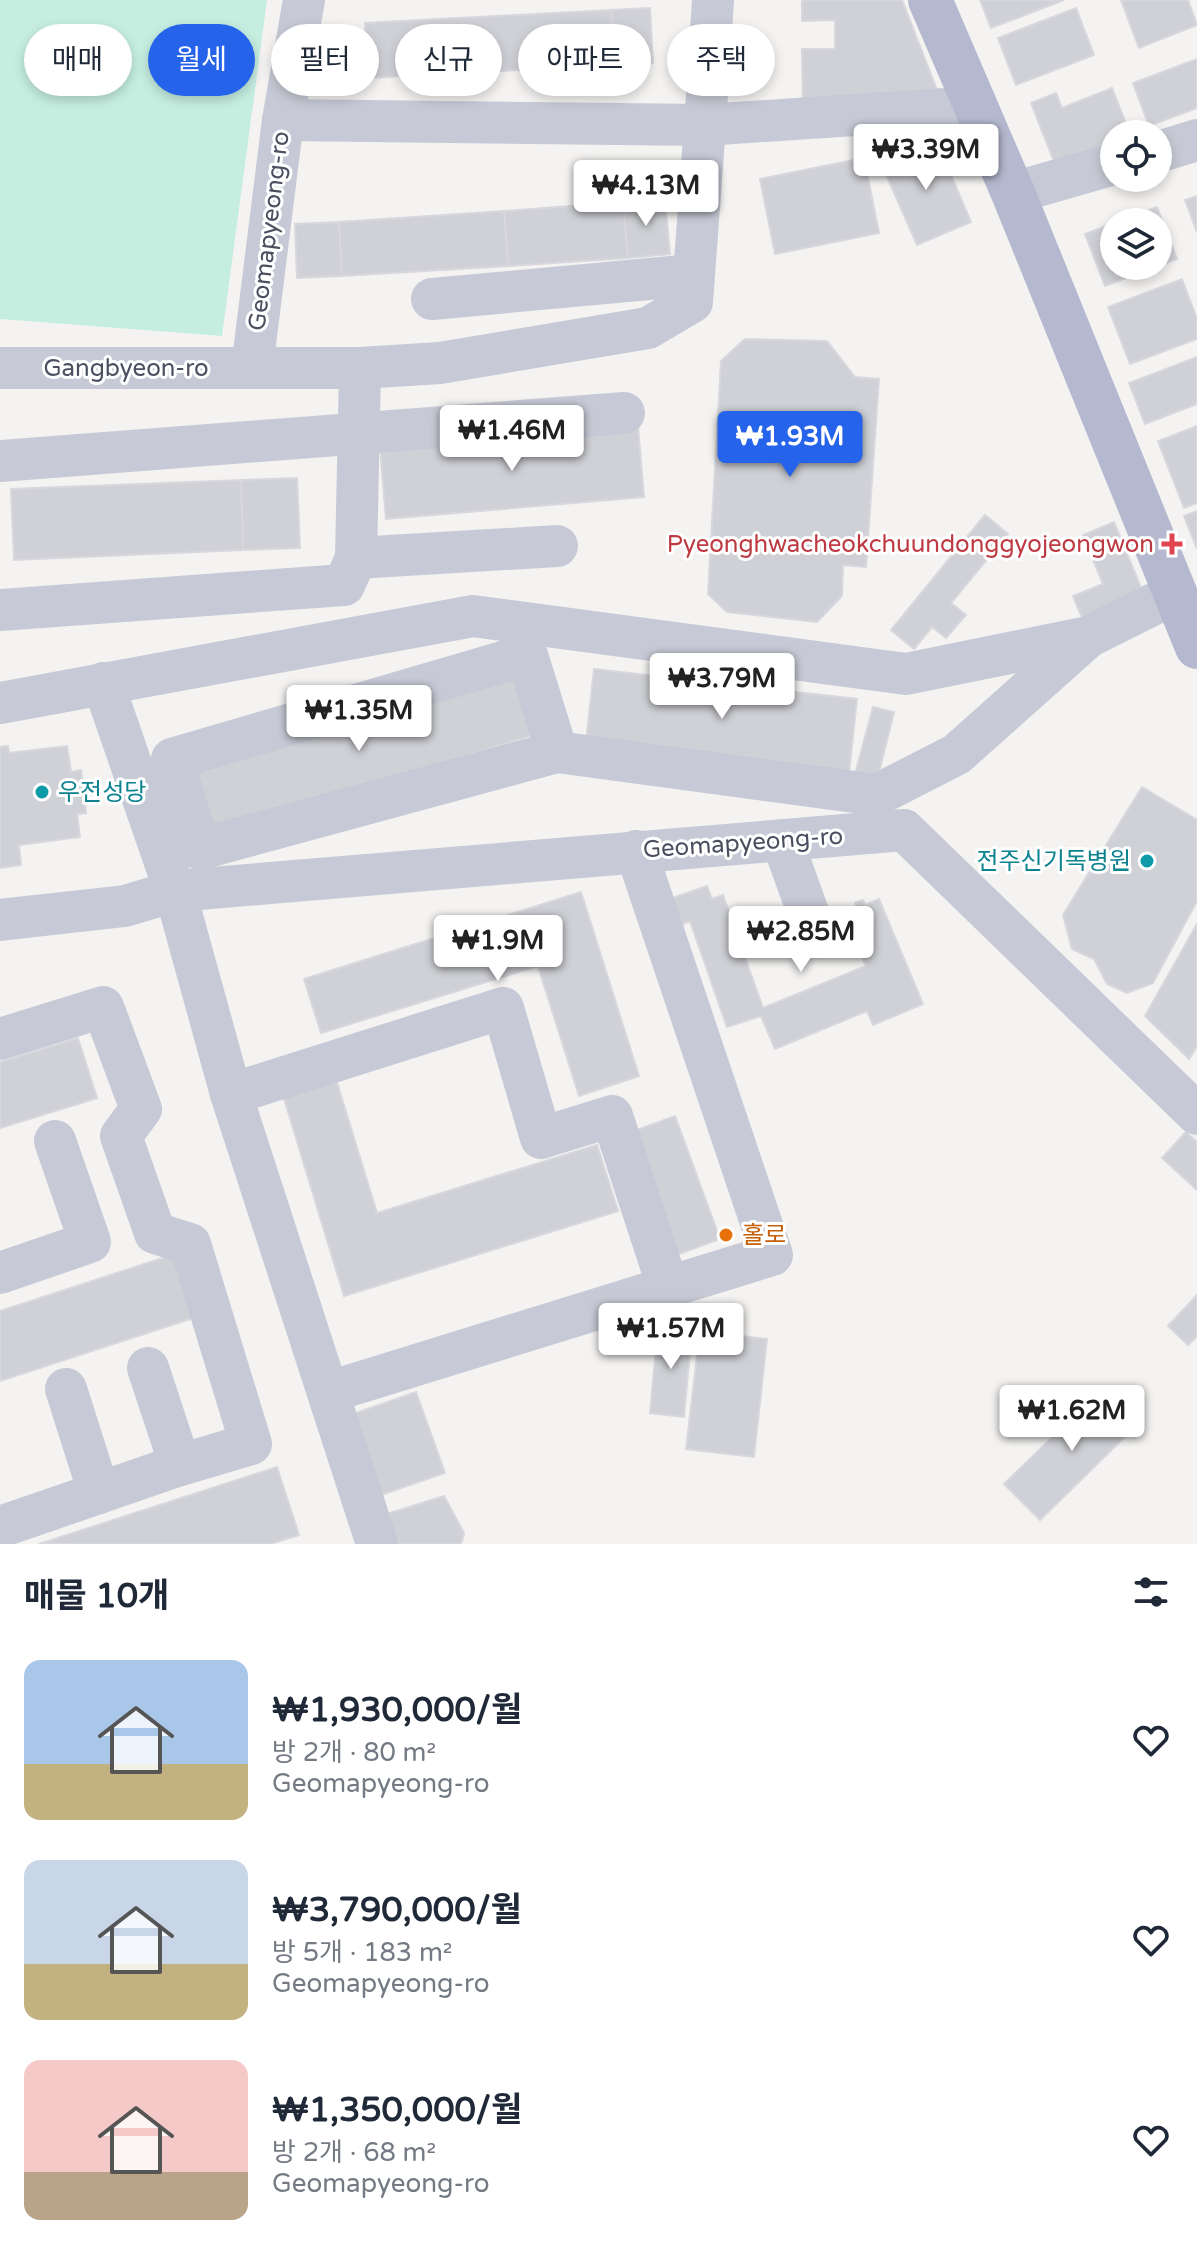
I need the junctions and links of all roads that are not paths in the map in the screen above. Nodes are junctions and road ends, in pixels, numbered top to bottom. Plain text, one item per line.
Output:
1 (304, 0) edge
2 (713, 0) edge
3 (930, 0) edge
4 (975, 107) junction
5 (283, 120) junction
6 (705, 125) junction
7 (1197, 140) edge
8 (1172, 148) edge
9 (1100, 168) edge
10 (1013, 193) junction
11 (693, 275) junction
12 (432, 299) dead end
13 (0, 368) edge
14 (252, 368) junction
15 (360, 368) junction
16 (624, 413) dead end
17 (359, 435) junction
18 (0, 461) edge
19 (557, 546) dead end
20 (356, 558) junction
21 (1176, 593) junction
22 (0, 610) edge
23 (1088, 637) junction
24 (1197, 647) edge
25 (103, 683) junction
26 (0, 703) edge
27 (557, 752) junction
28 (782, 840) junction
29 (636, 851) junction
30 (175, 891) junction
31 (0, 920) edge
32 (814, 929) dead end
33 (0, 1039) edge
34 (231, 1094) junction
35 (1197, 1114) edge
36 (55, 1141) dead end
37 (2, 1268) edge
38 (668, 1287) junction
39 (148, 1368) dead end
40 (66, 1389) dead end
41 (329, 1392) junction
42 (180, 1465) junction
43 (99, 1493) junction
44 (3, 1516) edge
45 (377, 1544) edge

1 - 5 street, Geomapyeong-ro
2 - 6 street
3 - 4 main road
4 - 6 street
4 - 10 main road
5 - 6 street
5 - 14 street, Geomapyeong-ro
6 - 11 street
7 - 8 street
9 - 10 street
10 - 21 main road
11 - 12 street
11 - 15 street, Gangbyeon-ro
13 - 14 street, Gangbyeon-ro
14 - 15 street, Gangbyeon-ro
15 - 17 street
16 - 17 street
17 - 18 street
17 - 20 street
19 - 20 street
20 - 22 street
21 - 23 street
21 - 24 main road
23 - 25 street
23 - 27 street
25 - 26 street
25 - 30 street
27 - 27 street
28 - 29 street, Geomapyeong-ro
28 - 32 street
28 - 35 street, Geomapyeong-ro
29 - 30 street, Geomapyeong-ro
29 - 38 street
30 - 31 street, Geomapyeong-ro
30 - 34 street
33 - 42 street
34 - 38 street
34 - 41 street
36 - 37 street
38 - 41 street
39 - 42 street
40 - 43 street
41 - 45 street
42 - 43 street
43 - 44 street

